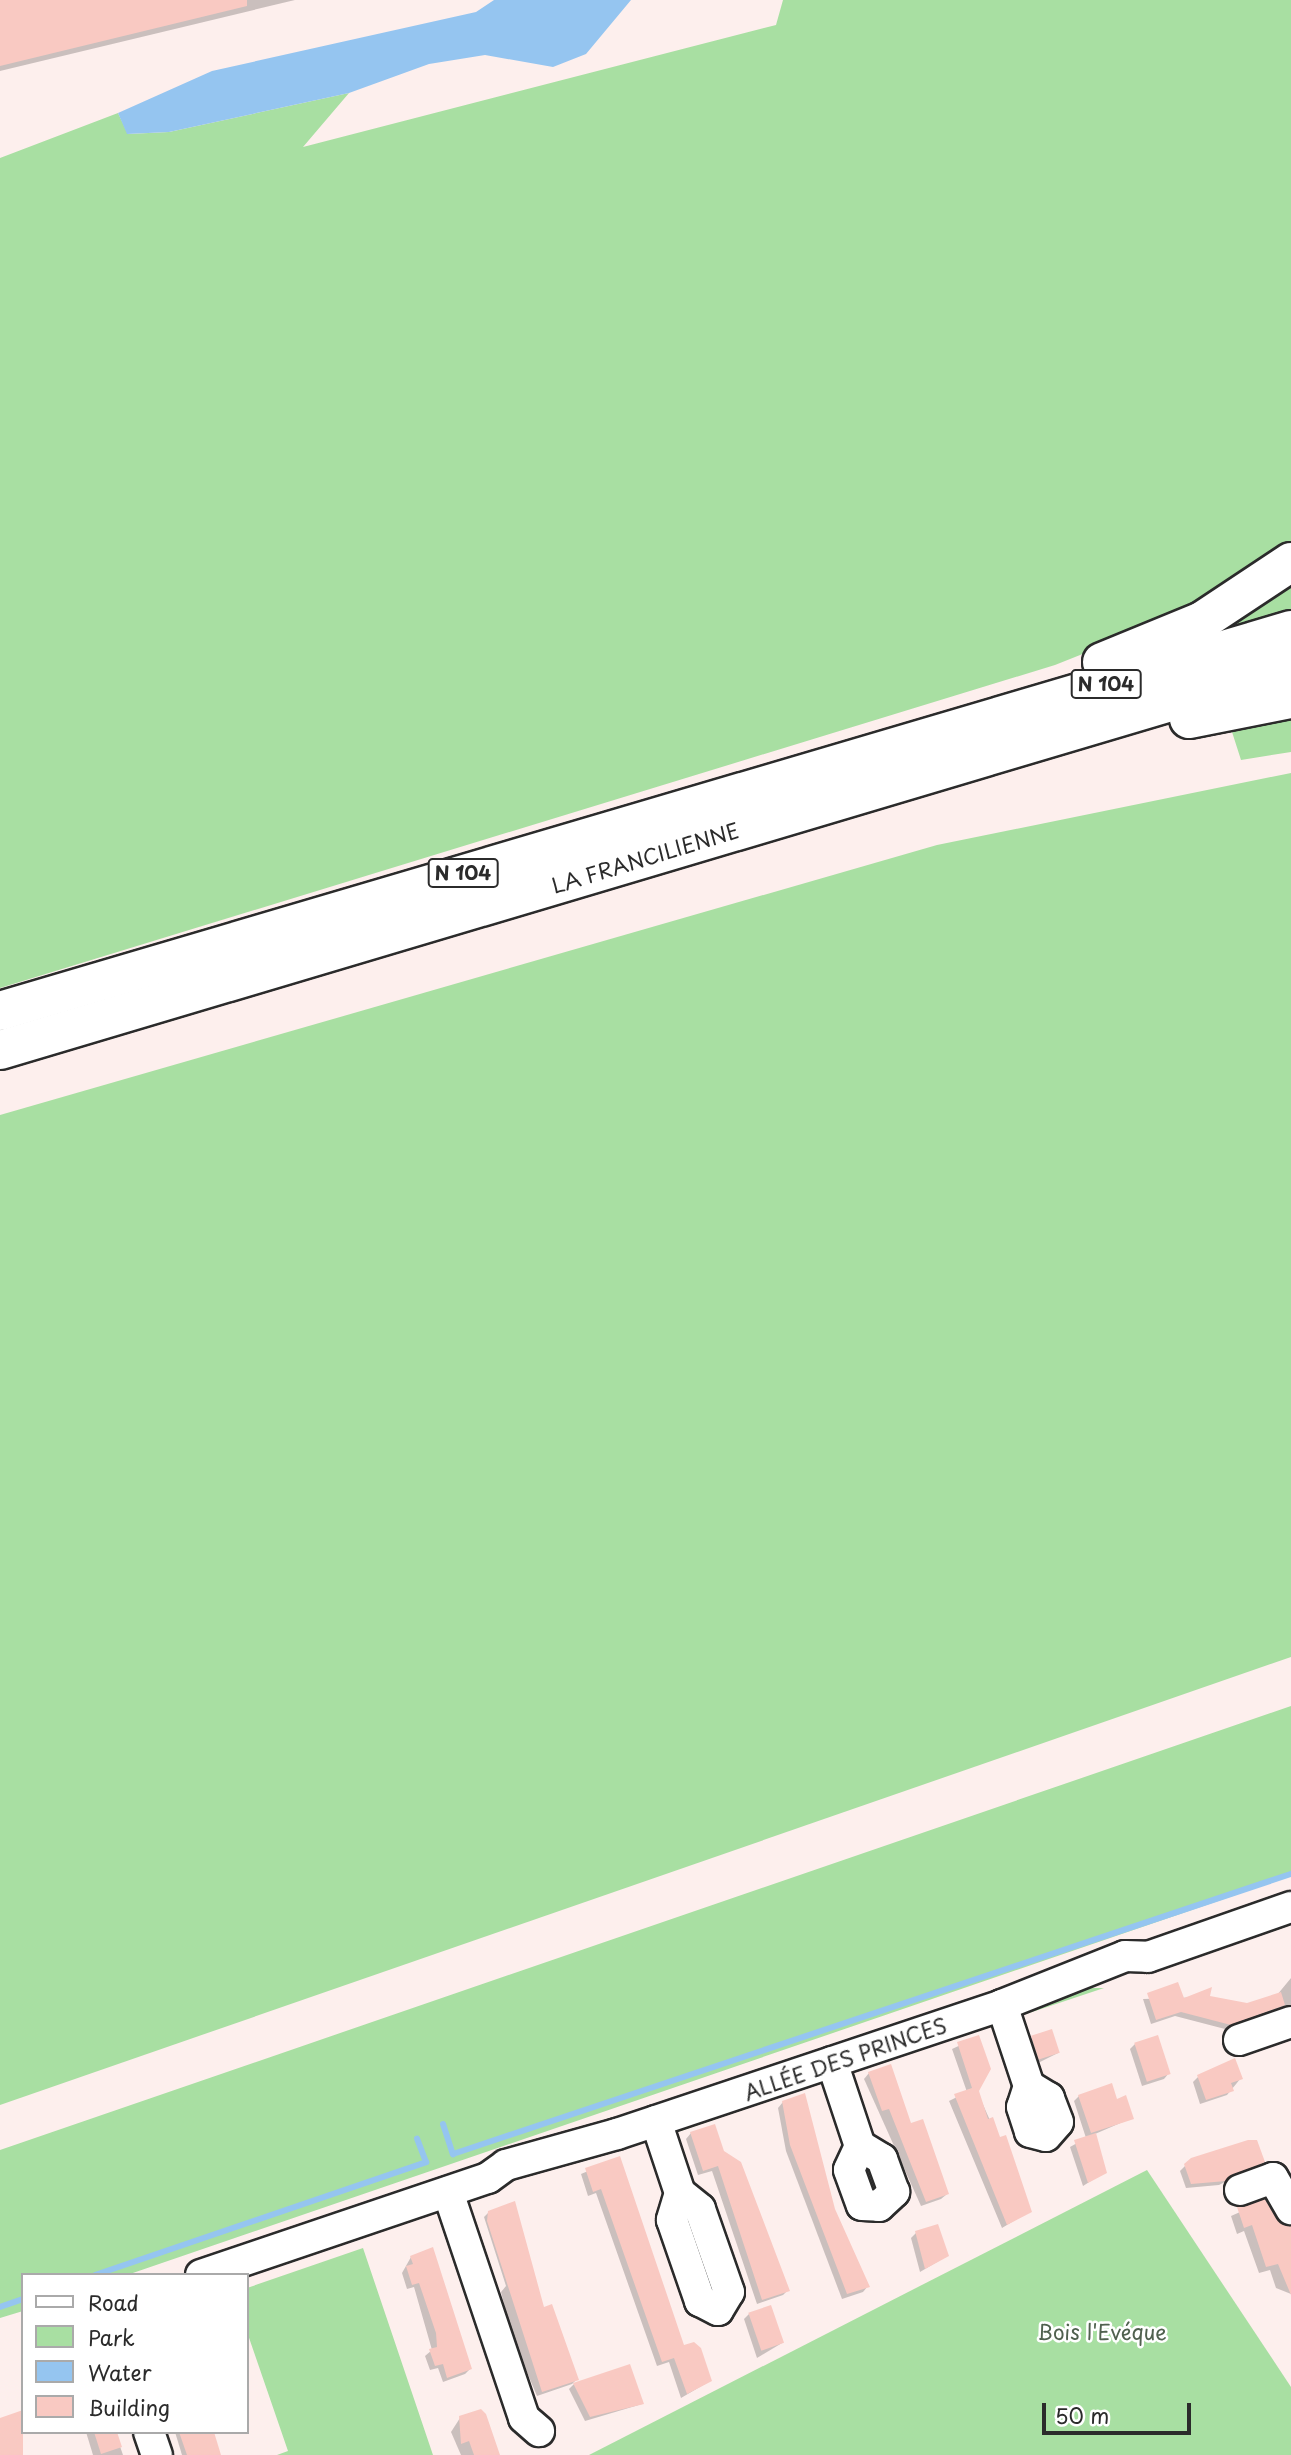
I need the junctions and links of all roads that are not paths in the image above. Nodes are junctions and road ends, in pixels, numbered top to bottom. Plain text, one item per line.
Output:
1 (1291, 562) edge
2 (1291, 630) edge
3 (1291, 666) edge
4 (1291, 699) edge
5 (1070, 731) junction
6 (922, 738) junction
7 (0, 1011) edge
8 (0, 1050) edge
9 (1291, 1907) edge
10 (1002, 2005) junction
11 (1291, 2022) edge
12 (1239, 2040) dead end
13 (832, 2062) junction
14 (1029, 2085) dead end
15 (656, 2121) junction
16 (860, 2146) dead end
17 (1240, 2190) dead end
18 (448, 2192) junction
19 (680, 2193) dead end
20 (1291, 2209) edge
21 (207, 2273) edge
22 (539, 2431) dead end
23 (150, 2434) edge
24 (157, 2455) edge

1 - 6 highway
2 - 6 highway, LA FRANCILIENNE / N 104
3 - 5 highway, LA FRANCILIENNE / N 104
4 - 5 highway
5 - 8 highway, LA FRANCILIENNE / N 104
6 - 7 highway, LA FRANCILIENNE / N 104
9 - 10 street, ALLÉE DES PRINCES
10 - 13 street, ALLÉE DES PRINCES
10 - 14 street
11 - 12 street
13 - 15 street, ALLÉE DES PRINCES
13 - 16 street
15 - 18 street, ALLÉE DES PRINCES
15 - 19 street
17 - 20 street
18 - 21 street, ALLÉE DES PRINCES
18 - 22 street
23 - 24 street

